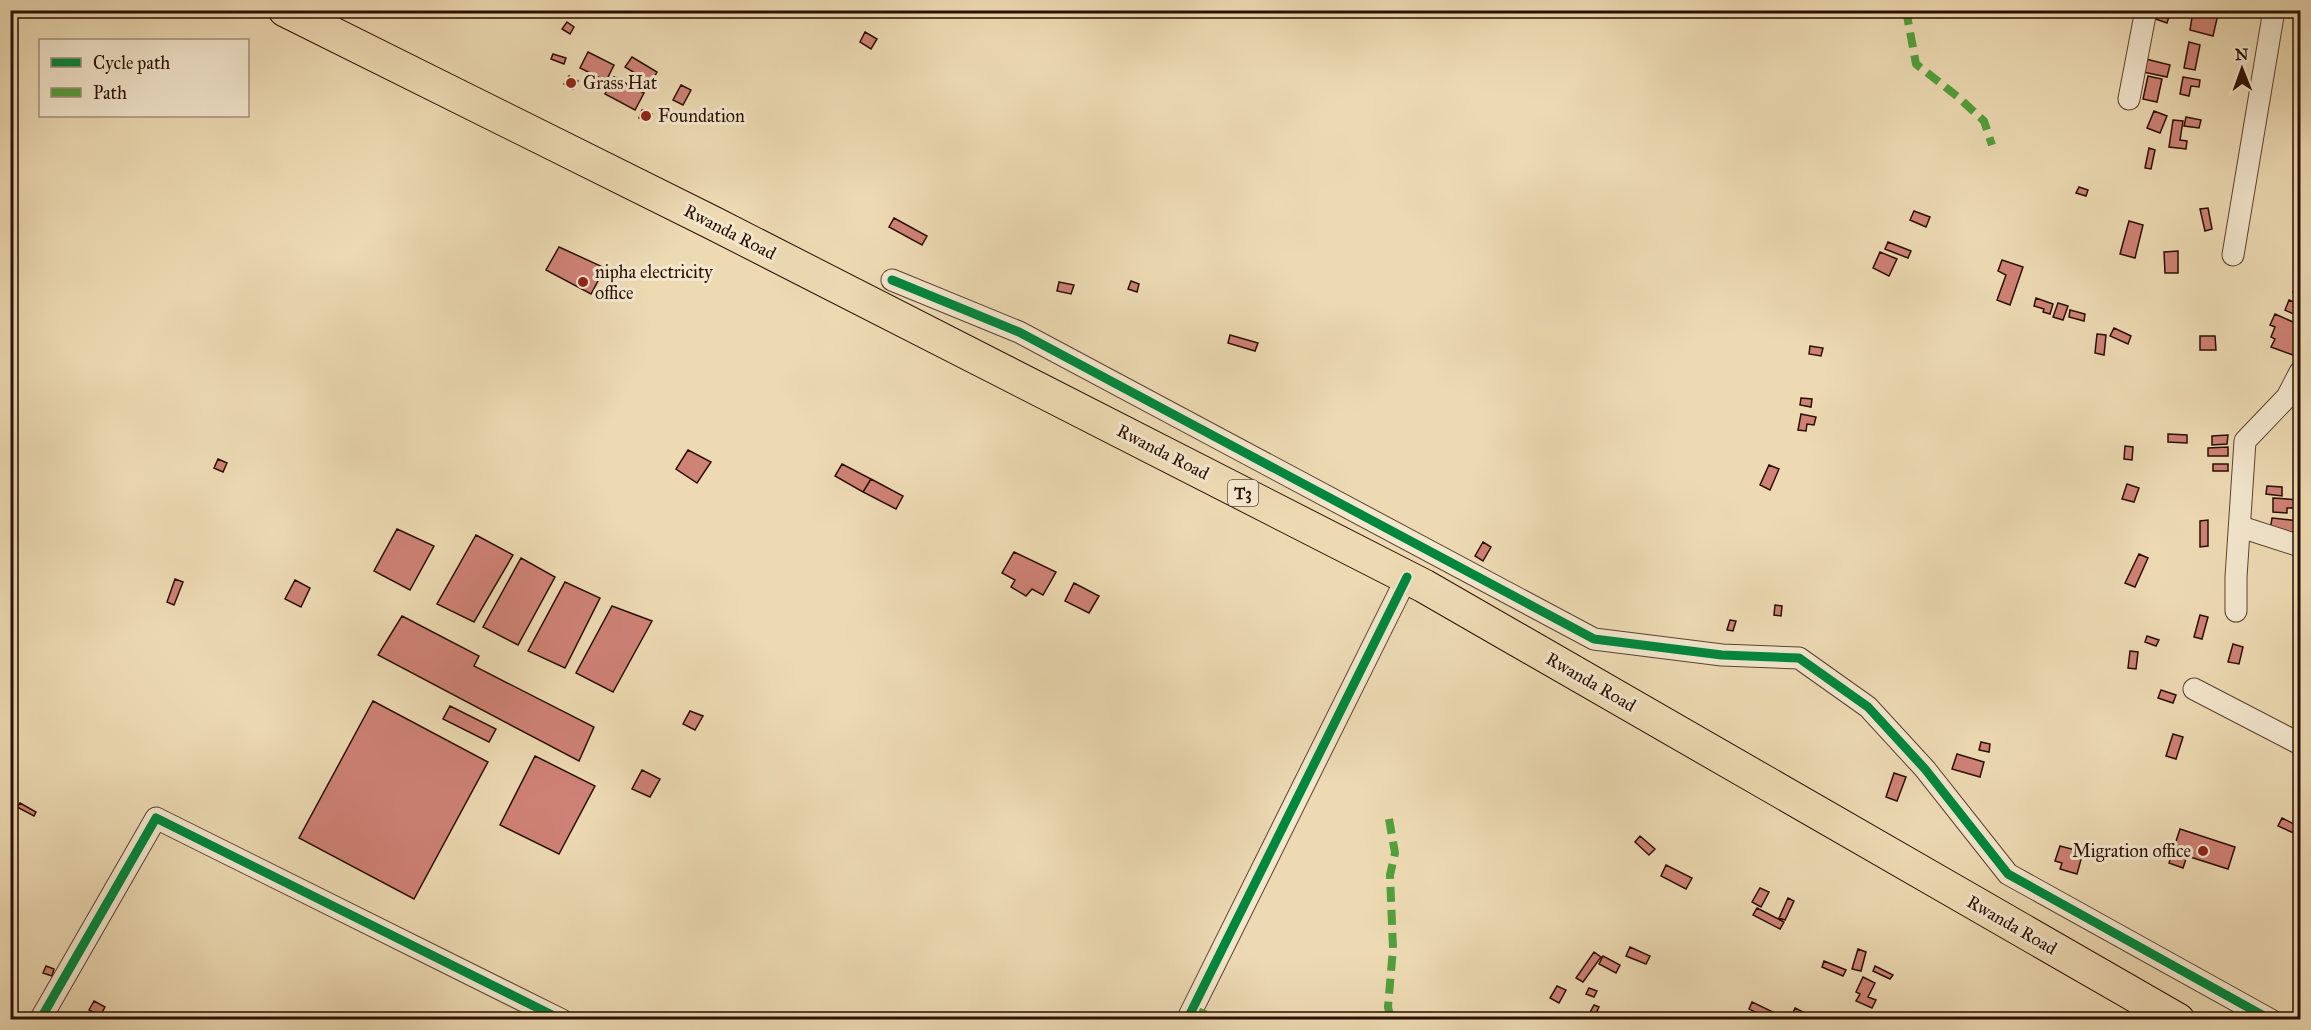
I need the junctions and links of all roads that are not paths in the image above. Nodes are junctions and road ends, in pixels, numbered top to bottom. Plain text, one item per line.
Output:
1 (285, 10) edge
2 (2146, 10) edge
3 (2274, 10) edge
4 (2129, 99) dead end
5 (2233, 255) dead end
6 (892, 280) dead end
7 (2301, 372) edge
8 (2241, 527) junction
9 (2301, 546) edge
10 (1407, 577) junction
11 (2236, 611) dead end
12 (2194, 689) dead end
13 (2301, 744) edge
14 (2139, 1010) edge
15 (40, 1020) edge
16 (562, 1020) edge
17 (1187, 1020) edge
18 (2178, 1020) edge
19 (2271, 1020) edge

1 - 10 highway, Rwanda Road / T3
2 - 4 street
3 - 5 street
6 - 19 street
7 - 8 street
8 - 9 street
8 - 11 street
10 - 14 highway, Rwanda Road / T3
10 - 17 street
12 - 13 street
14 - 18 highway, Rwanda Road / T3
15 - 16 street

